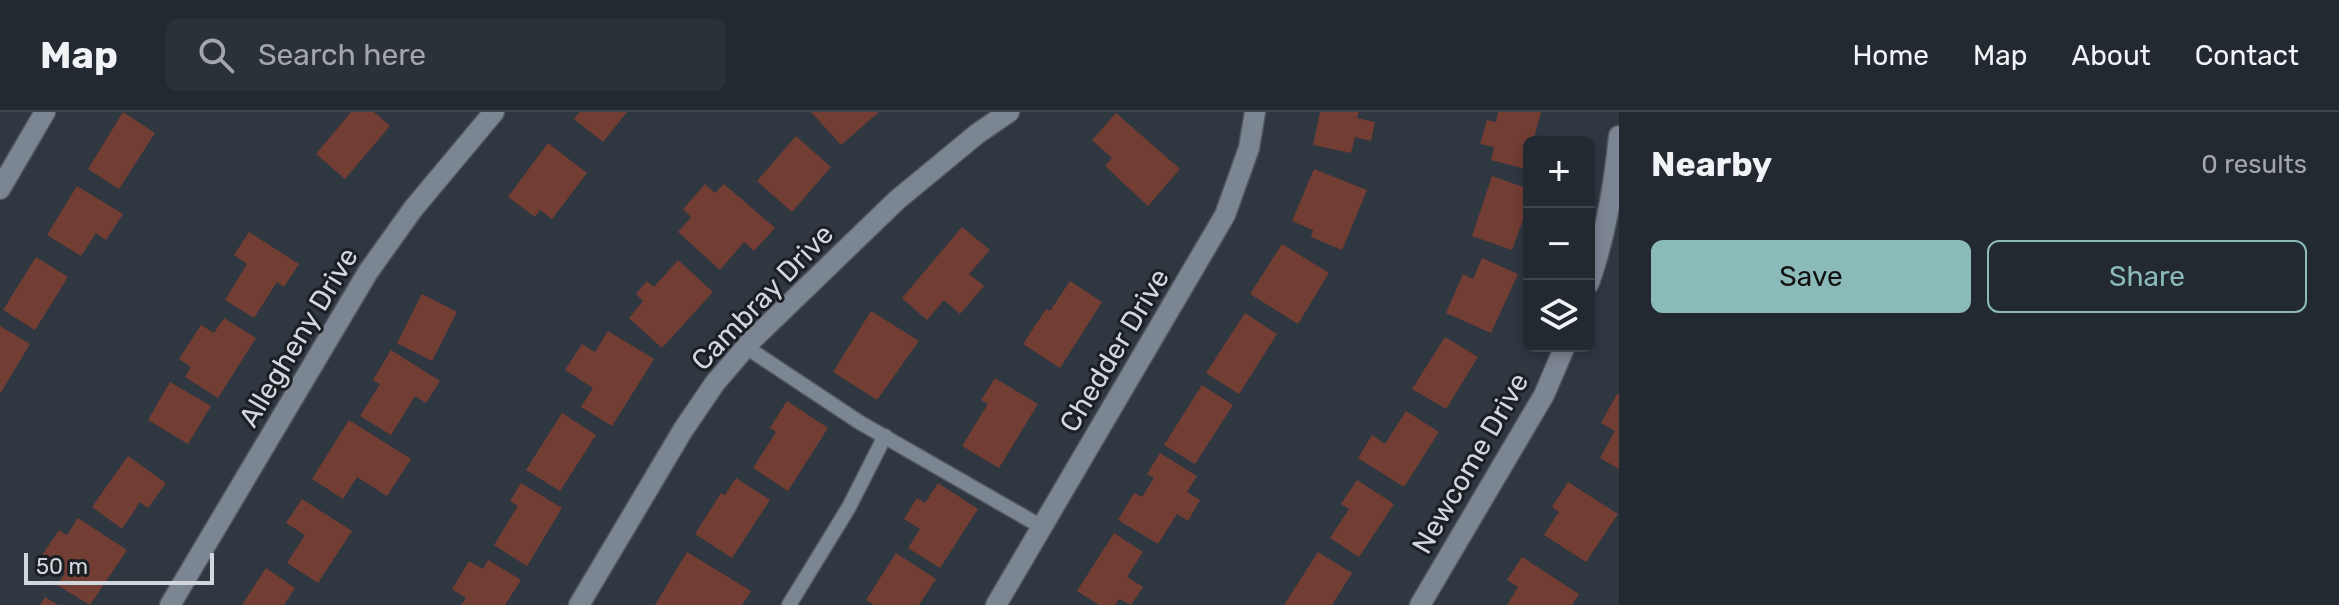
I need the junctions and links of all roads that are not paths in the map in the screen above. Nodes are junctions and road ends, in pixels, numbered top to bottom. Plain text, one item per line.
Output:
1 (45, 112) edge
2 (494, 112) edge
3 (1009, 112) edge
4 (1255, 112) edge
5 (1619, 136) edge
6 (0, 189) edge
7 (1590, 280) edge
8 (746, 347) junction
9 (1562, 352) edge
10 (885, 436) junction
11 (1042, 527) junction
12 (170, 605) edge
13 (579, 605) edge
14 (789, 605) edge
15 (996, 605) edge
16 (1420, 605) edge

1 - 6 street
2 - 12 street, Allegheny Drive
3 - 8 street, Cambray Drive
4 - 11 street, Chedder Drive
5 - 7 street
8 - 10 lane
8 - 13 street, Cambray Drive
9 - 16 street, Newcome Drive
10 - 11 lane
10 - 14 lane
11 - 15 street, Chedder Drive

